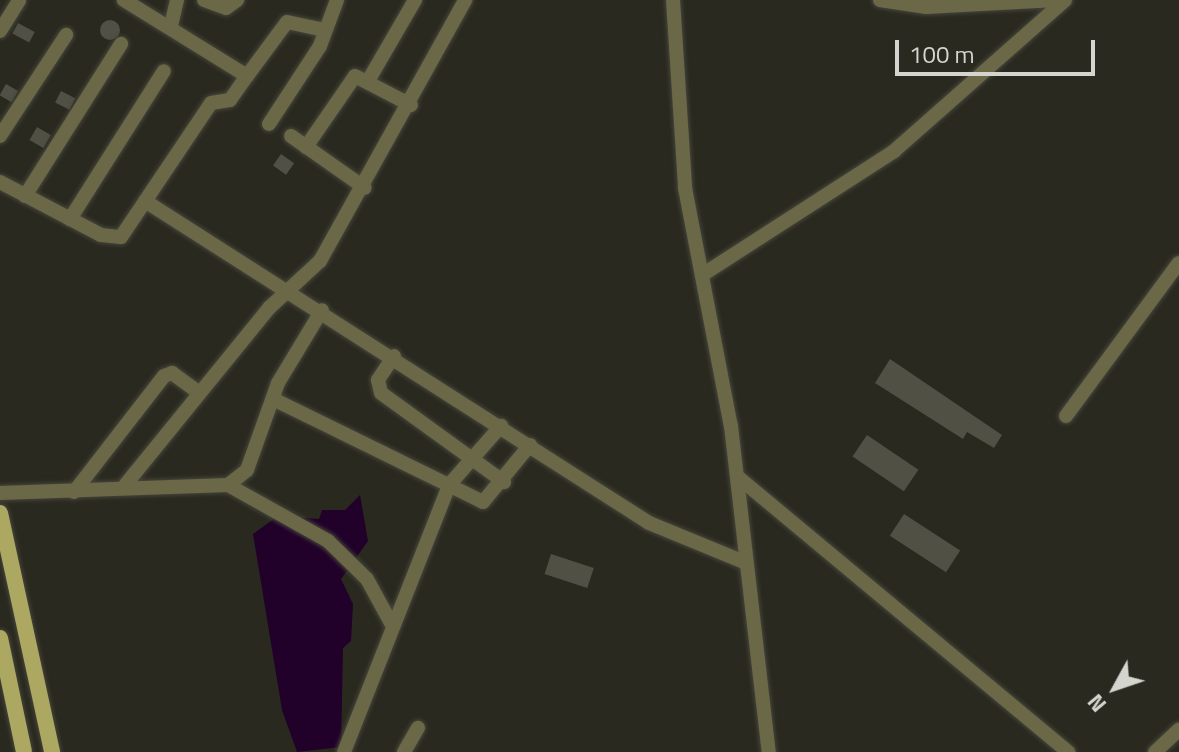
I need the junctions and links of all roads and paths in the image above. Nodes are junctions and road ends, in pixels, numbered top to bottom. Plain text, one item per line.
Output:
1 (19, 0) edge
2 (124, 0) edge
3 (177, 0) edge
4 (204, 0) edge
5 (237, 0) edge
6 (337, 0) edge
7 (415, 0) edge
8 (465, 0) edge
9 (673, 0) edge
10 (880, 0) edge
11 (1056, 0) edge
12 (1065, 0) edge
13 (171, 26) junction
14 (325, 30) junction
15 (0, 31) edge
16 (66, 35) dead end
17 (121, 44) dead end
18 (164, 71) dead end
19 (247, 76) junction
20 (368, 81) junction
21 (411, 105) junction
22 (269, 124) dead end
23 (0, 136) edge
24 (291, 136) dead end
25 (306, 147) junction
26 (0, 182) edge
27 (365, 188) junction
28 (25, 196) junction
29 (145, 201) junction
30 (70, 219) junction
31 (1179, 263) edge
32 (705, 273) junction
33 (292, 293) junction
34 (322, 310) junction
35 (394, 356) junction
36 (200, 393) junction
37 (273, 399) junction
38 (1066, 416) dead end
39 (501, 426) junction
40 (530, 445) junction
41 (474, 455) junction
42 (738, 477) junction
43 (504, 482) junction
44 (126, 484) junction
45 (228, 485) junction
46 (449, 485) junction
47 (74, 492) junction
48 (0, 493) edge
49 (0, 513) edge
50 (744, 562) junction
51 (391, 623) junction
52 (0, 638) edge
53 (418, 728) dead end
54 (1179, 730) edge
55 (24, 752) edge
56 (52, 752) edge
57 (344, 752) edge
58 (404, 752) edge
59 (769, 752) edge
60 (1068, 752) edge
61 (1155, 752) edge

1 - 15 street
2 - 13 street
3 - 13 street
4 - 5 street
6 - 14 street
7 - 20 street
8 - 21 street
9 - 32 street
10 - 11 street
12 - 32 street
13 - 19 street
14 - 19 street
14 - 22 street
16 - 23 street
17 - 28 street
18 - 30 street
19 - 29 street
20 - 21 street
20 - 25 street
21 - 27 street
24 - 25 street
25 - 27 street
26 - 28 street
27 - 33 street
28 - 30 street
29 - 30 street
29 - 33 street
31 - 38 street
32 - 42 street
33 - 34 street
33 - 36 street
34 - 35 street
34 - 37 street
35 - 39 street
35 - 41 street
36 - 44 street
36 - 47 street
37 - 45 street
37 - 46 street
39 - 40 street
39 - 41 street
40 - 43 street
40 - 50 street
41 - 43 street
41 - 46 street
42 - 50 street
42 - 60 street
43 - 46 street
44 - 45 street
44 - 47 street
45 - 51 street
46 - 51 street
47 - 48 street
49 - 56 main road
50 - 59 street
51 - 57 street
52 - 55 main road
53 - 58 street
54 - 61 street

